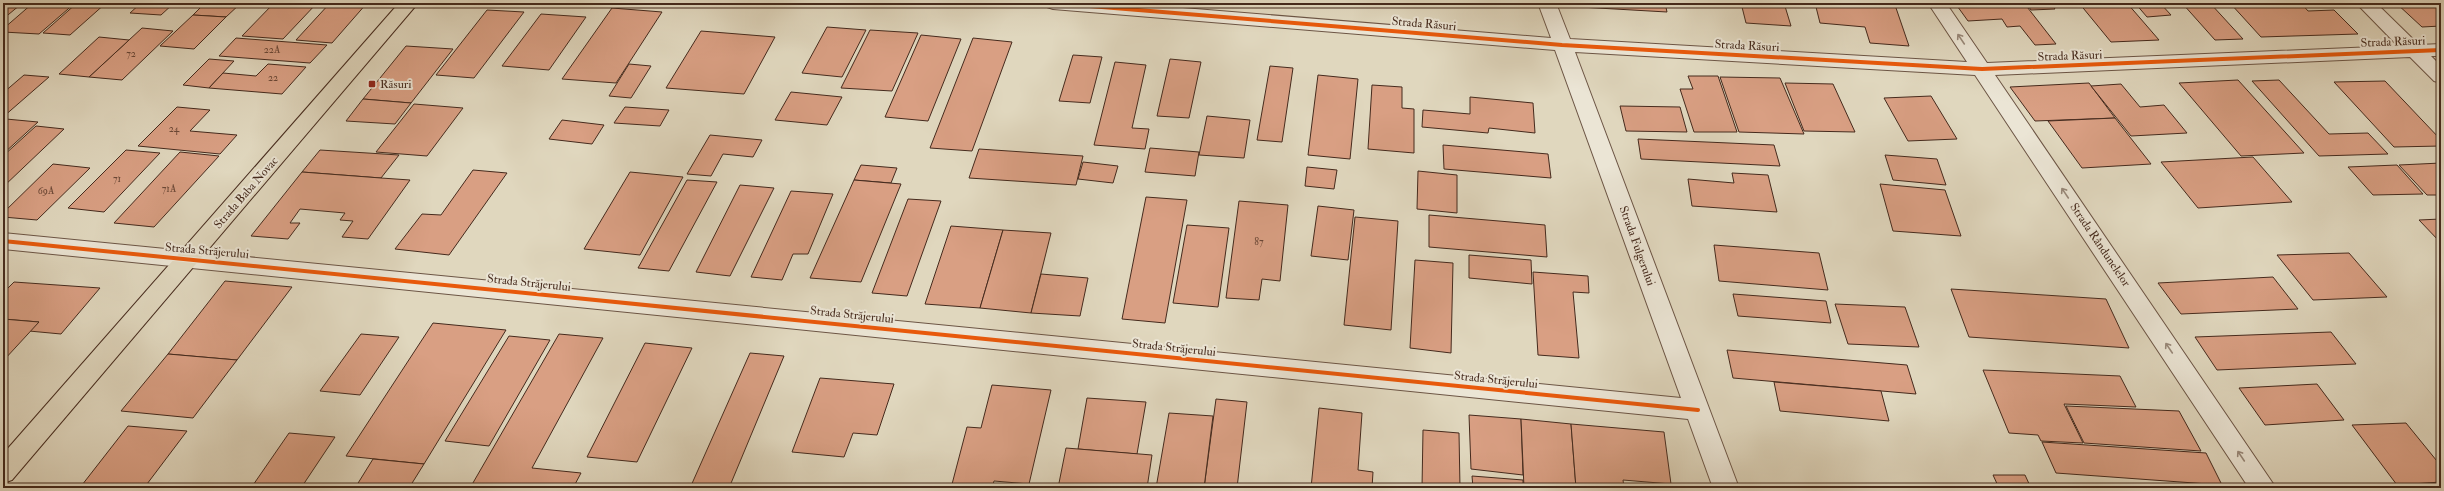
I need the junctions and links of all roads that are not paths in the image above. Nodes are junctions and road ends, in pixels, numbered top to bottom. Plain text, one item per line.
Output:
1 (409, 3) edge
2 (1054, 3) edge
3 (1547, 3) edge
4 (1937, 3) edge
5 (2365, 3) edge
6 (1562, 45) junction
7 (2441, 50) edge
8 (2414, 51) junction
9 (1982, 69) junction
10 (2441, 77) edge
11 (3, 241) edge
12 (188, 259) junction
13 (1698, 410) junction
14 (3, 472) edge
15 (1726, 488) edge
16 (2263, 488) edge

1 - 12 main road, Strada Baba Novac
2 - 6 street, Strada Răsuri
3 - 6 street, Strada Fulgerului
9 -> 4 street, Strada Rândunelelor
5 - 8 street
6 - 9 street, Strada Răsuri
6 - 13 street, Strada Fulgerului
7 - 8 street, Strada Răsuri
8 - 9 street, Strada Răsuri
8 - 10 street
16 -> 9 street, Strada Rândunelelor
11 - 12 street, Strada Străjerului
12 - 13 street, Strada Străjerului
12 - 14 main road, Strada Baba Novac
13 - 15 street, Strada Fulgerului

